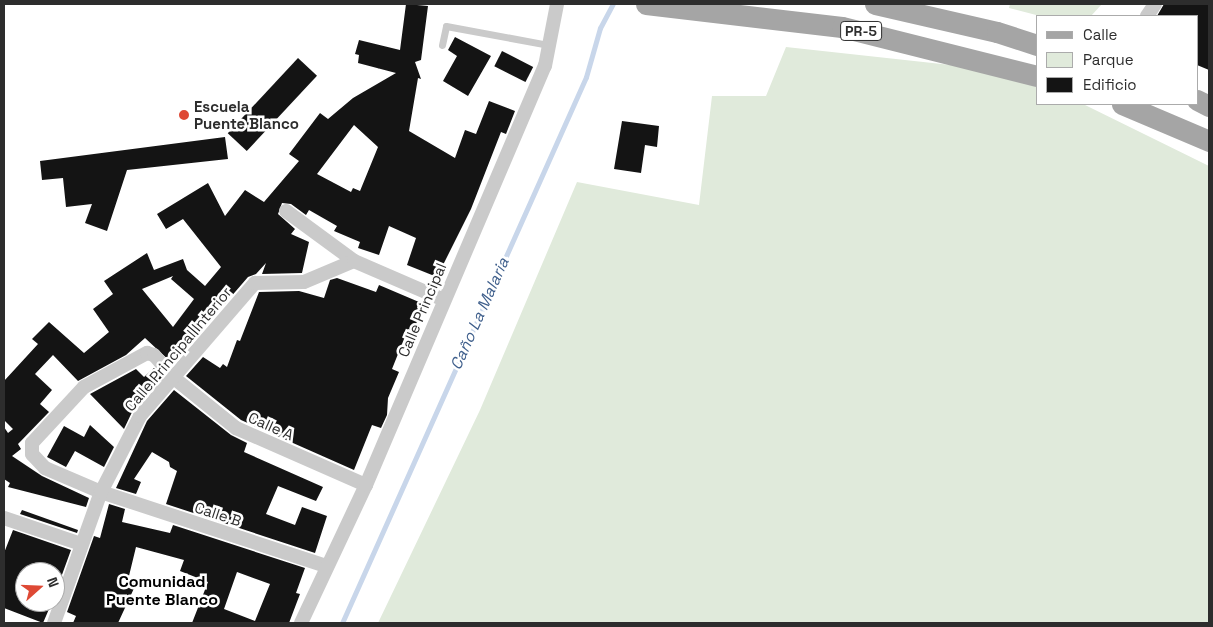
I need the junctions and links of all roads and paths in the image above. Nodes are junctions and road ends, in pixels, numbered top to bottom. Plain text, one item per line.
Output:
1 (557, 4) edge
2 (646, 4) edge
3 (875, 4) edge
4 (1154, 4) edge
5 (1148, 15) edge
6 (442, 45) dead end
7 (549, 45) junction
8 (1036, 45) edge
9 (1036, 76) edge
10 (1124, 105) edge
11 (1209, 141) edge
12 (286, 211) dead end
13 (354, 261) junction
14 (444, 300) junction
15 (174, 378) junction
16 (366, 486) junction
17 (101, 492) junction
18 (4, 518) edge
19 (81, 544) junction
20 (326, 566) junction
21 (54, 623) edge
22 (301, 623) edge

1 - 7 street, Calle Principal
2 - 9 main road, PR-5
3 - 8 main road, PR-5
4 - 5 street
6 - 7 lane
7 - 14 street, Calle Principal
10 - 11 main road
12 - 13 street
13 - 14 street
13 - 15 street, Calle Principal Interior
14 - 16 street, Calle Principal
15 - 16 street, Calle A
15 - 17 street, Calle Principal Interior
15 - 17 street, Calle A
16 - 20 street, Calle Principal
17 - 19 street, Calle Principal Interior
17 - 20 street, Calle B
18 - 19 street
19 - 21 street, Calle Principal Interior
20 - 22 street, Calle Principal

